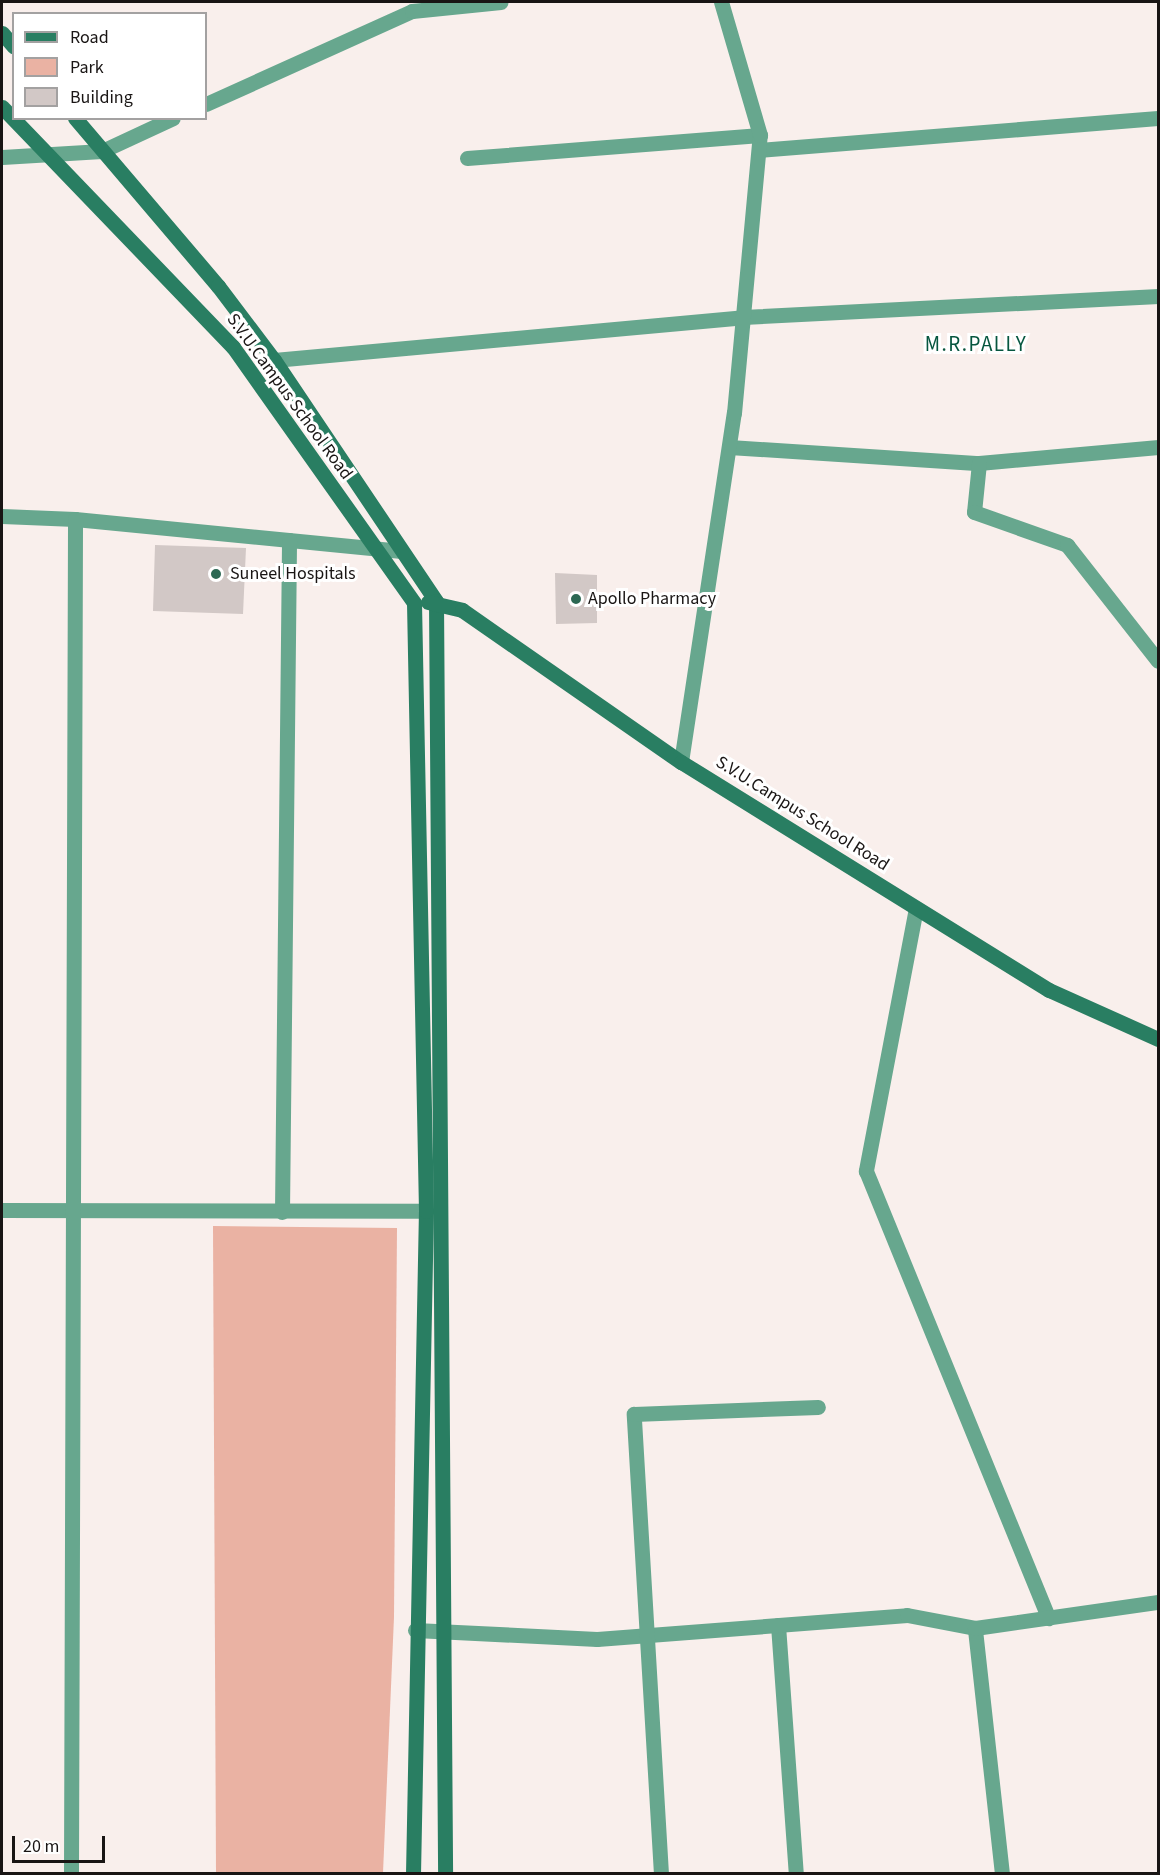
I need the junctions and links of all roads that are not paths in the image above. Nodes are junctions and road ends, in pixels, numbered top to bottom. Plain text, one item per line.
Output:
1 (501, 2) edge
2 (721, 2) edge
3 (2, 33) edge
4 (12, 45) edge
5 (207, 104) edge
6 (1158, 118) edge
7 (15, 120) edge
8 (77, 120) edge
9 (169, 120) edge
10 (759, 142) junction
11 (102, 151) junction
12 (46, 155) junction
13 (2, 157) edge
14 (467, 158) dead end
15 (1158, 296) edge
16 (743, 317) junction
17 (274, 360) junction
18 (729, 447) junction
19 (1158, 447) edge
20 (979, 463) junction
21 (2, 516) edge
22 (75, 519) junction
23 (289, 540) junction
24 (375, 549) junction
25 (401, 551) junction
26 (436, 601) junction
27 (414, 603) junction
28 (1158, 661) edge
29 (681, 762) junction
30 (916, 908) junction
31 (1158, 1039) edge
32 (2, 1210) edge
33 (75, 1210) junction
34 (426, 1211) junction
35 (282, 1212) junction
36 (818, 1407) dead end
37 (1158, 1602) edge
38 (1048, 1618) junction
39 (778, 1625) junction
40 (975, 1628) junction
41 (416, 1630) junction
42 (444, 1630) junction
43 (649, 1635) junction
44 (71, 1874) edge
45 (413, 1874) edge
46 (445, 1874) edge
47 (661, 1874) edge
48 (796, 1874) edge
49 (1002, 1874) edge

1 - 5 street
2 - 10 street
3 - 4 street
6 - 10 street
7 - 12 street, S.V.U.Campus School Road
8 - 11 street, S.V.U.Campus School Road
9 - 11 street
10 - 14 street
10 - 16 street
11 - 12 street
11 - 17 street, S.V.U.Campus School Road
12 - 13 street
12 - 24 street, S.V.U.Campus School Road
15 - 16 street
16 - 17 street
16 - 18 street
17 - 25 street, S.V.U.Campus School Road
18 - 20 street
18 - 29 street
19 - 20 street
20 - 28 street
21 - 22 street
22 - 23 street
22 - 33 street
23 - 24 street
23 - 35 street
24 - 25 street
24 - 27 street, S.V.U.Campus School Road
25 - 26 street, S.V.U.Campus School Road
26 - 27 street, S.V.U.Campus School Road
26 - 29 street, S.V.U.Campus School Road
26 - 42 street
27 - 34 street
29 - 30 street, S.V.U.Campus School Road
30 - 31 street, S.V.U.Campus School Road
30 - 38 street
32 - 33 street
33 - 35 street
33 - 44 street
34 - 35 street
34 - 41 street
36 - 43 street
37 - 38 street
38 - 40 street
39 - 40 street
39 - 43 street
39 - 48 street
40 - 49 street
41 - 42 street
41 - 45 street
42 - 43 street
42 - 46 street
43 - 47 street

